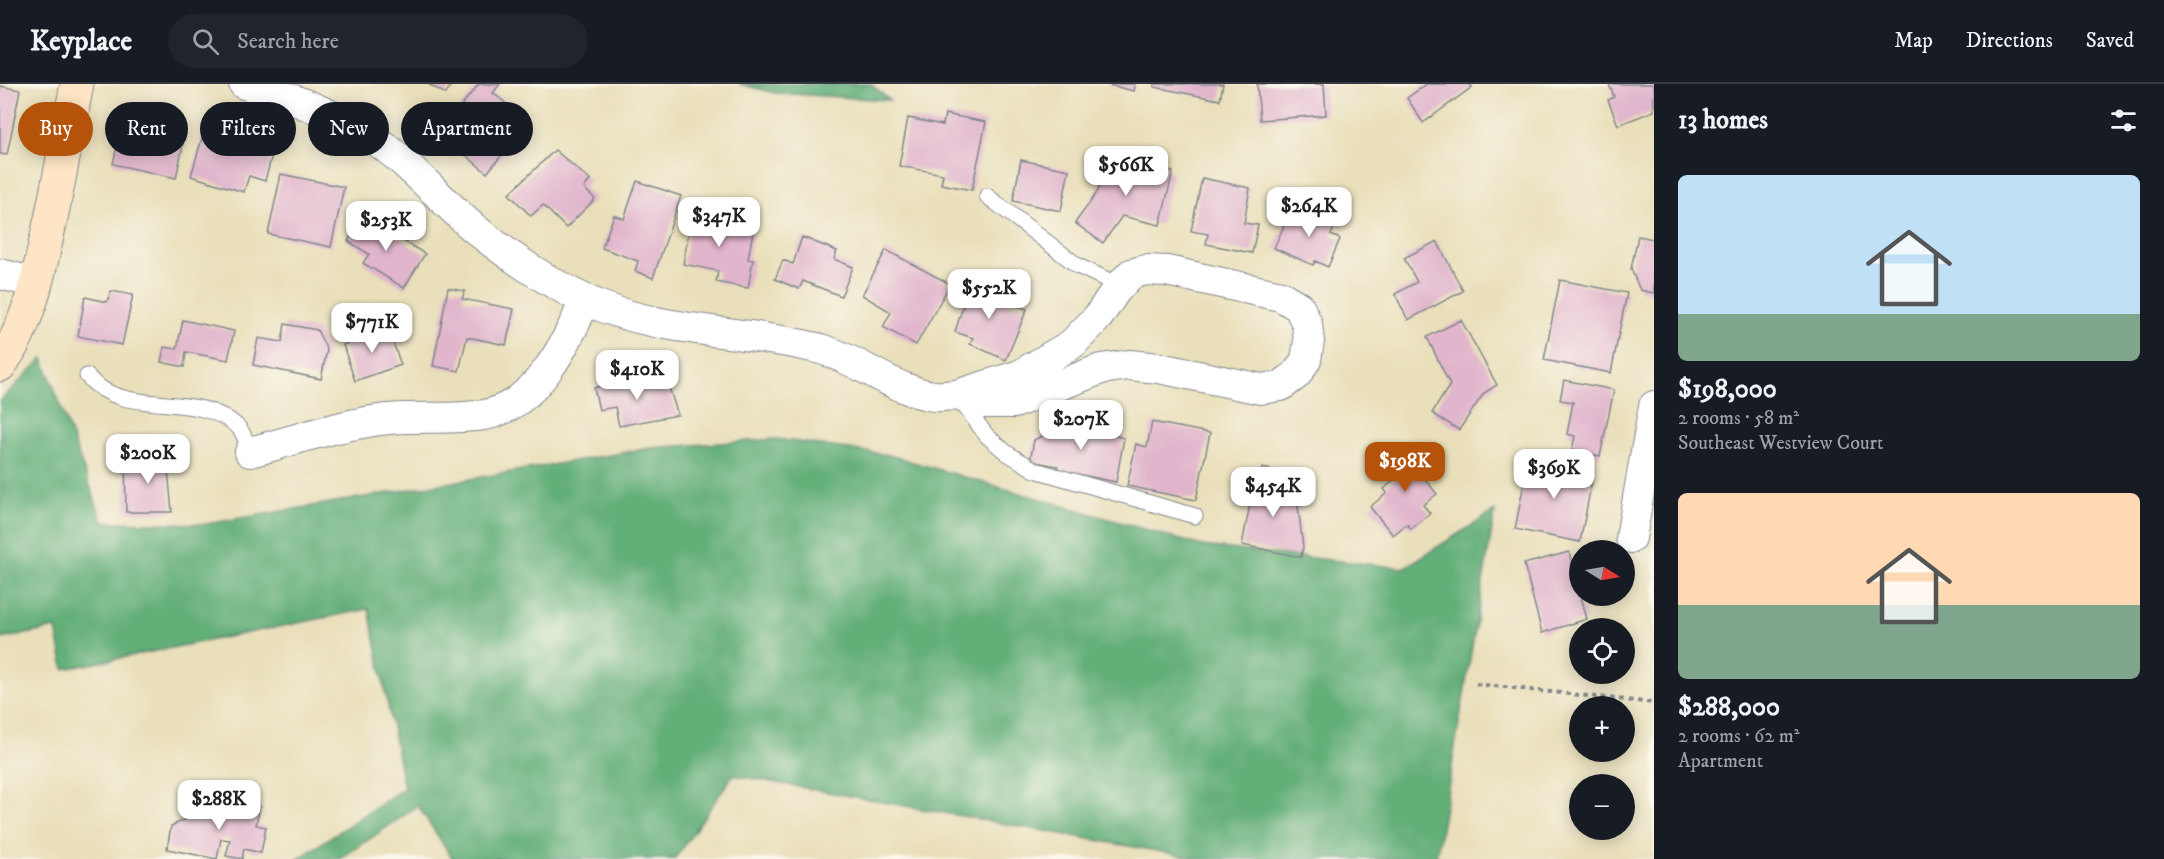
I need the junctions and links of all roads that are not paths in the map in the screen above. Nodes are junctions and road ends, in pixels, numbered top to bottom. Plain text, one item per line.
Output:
1 (77, 84) edge
2 (244, 84) edge
3 (987, 196) dead end
4 (0, 274) edge
5 (36, 282) junction
6 (1120, 286) junction
7 (585, 300) junction
8 (0, 364) edge
9 (87, 376) dead end
10 (956, 395) junction
11 (1654, 406) edge
12 (250, 453) joint
13 (1195, 516) dead end
14 (1631, 538) dead end

1 - 5 main road
2 - 7 street
3 - 6 lane
4 - 5 street
5 - 8 main road
6 - 10 street
6 - 10 street
7 - 10 street
7 - 12 street
9 - 12 lane
10 - 13 lane
11 - 14 street

